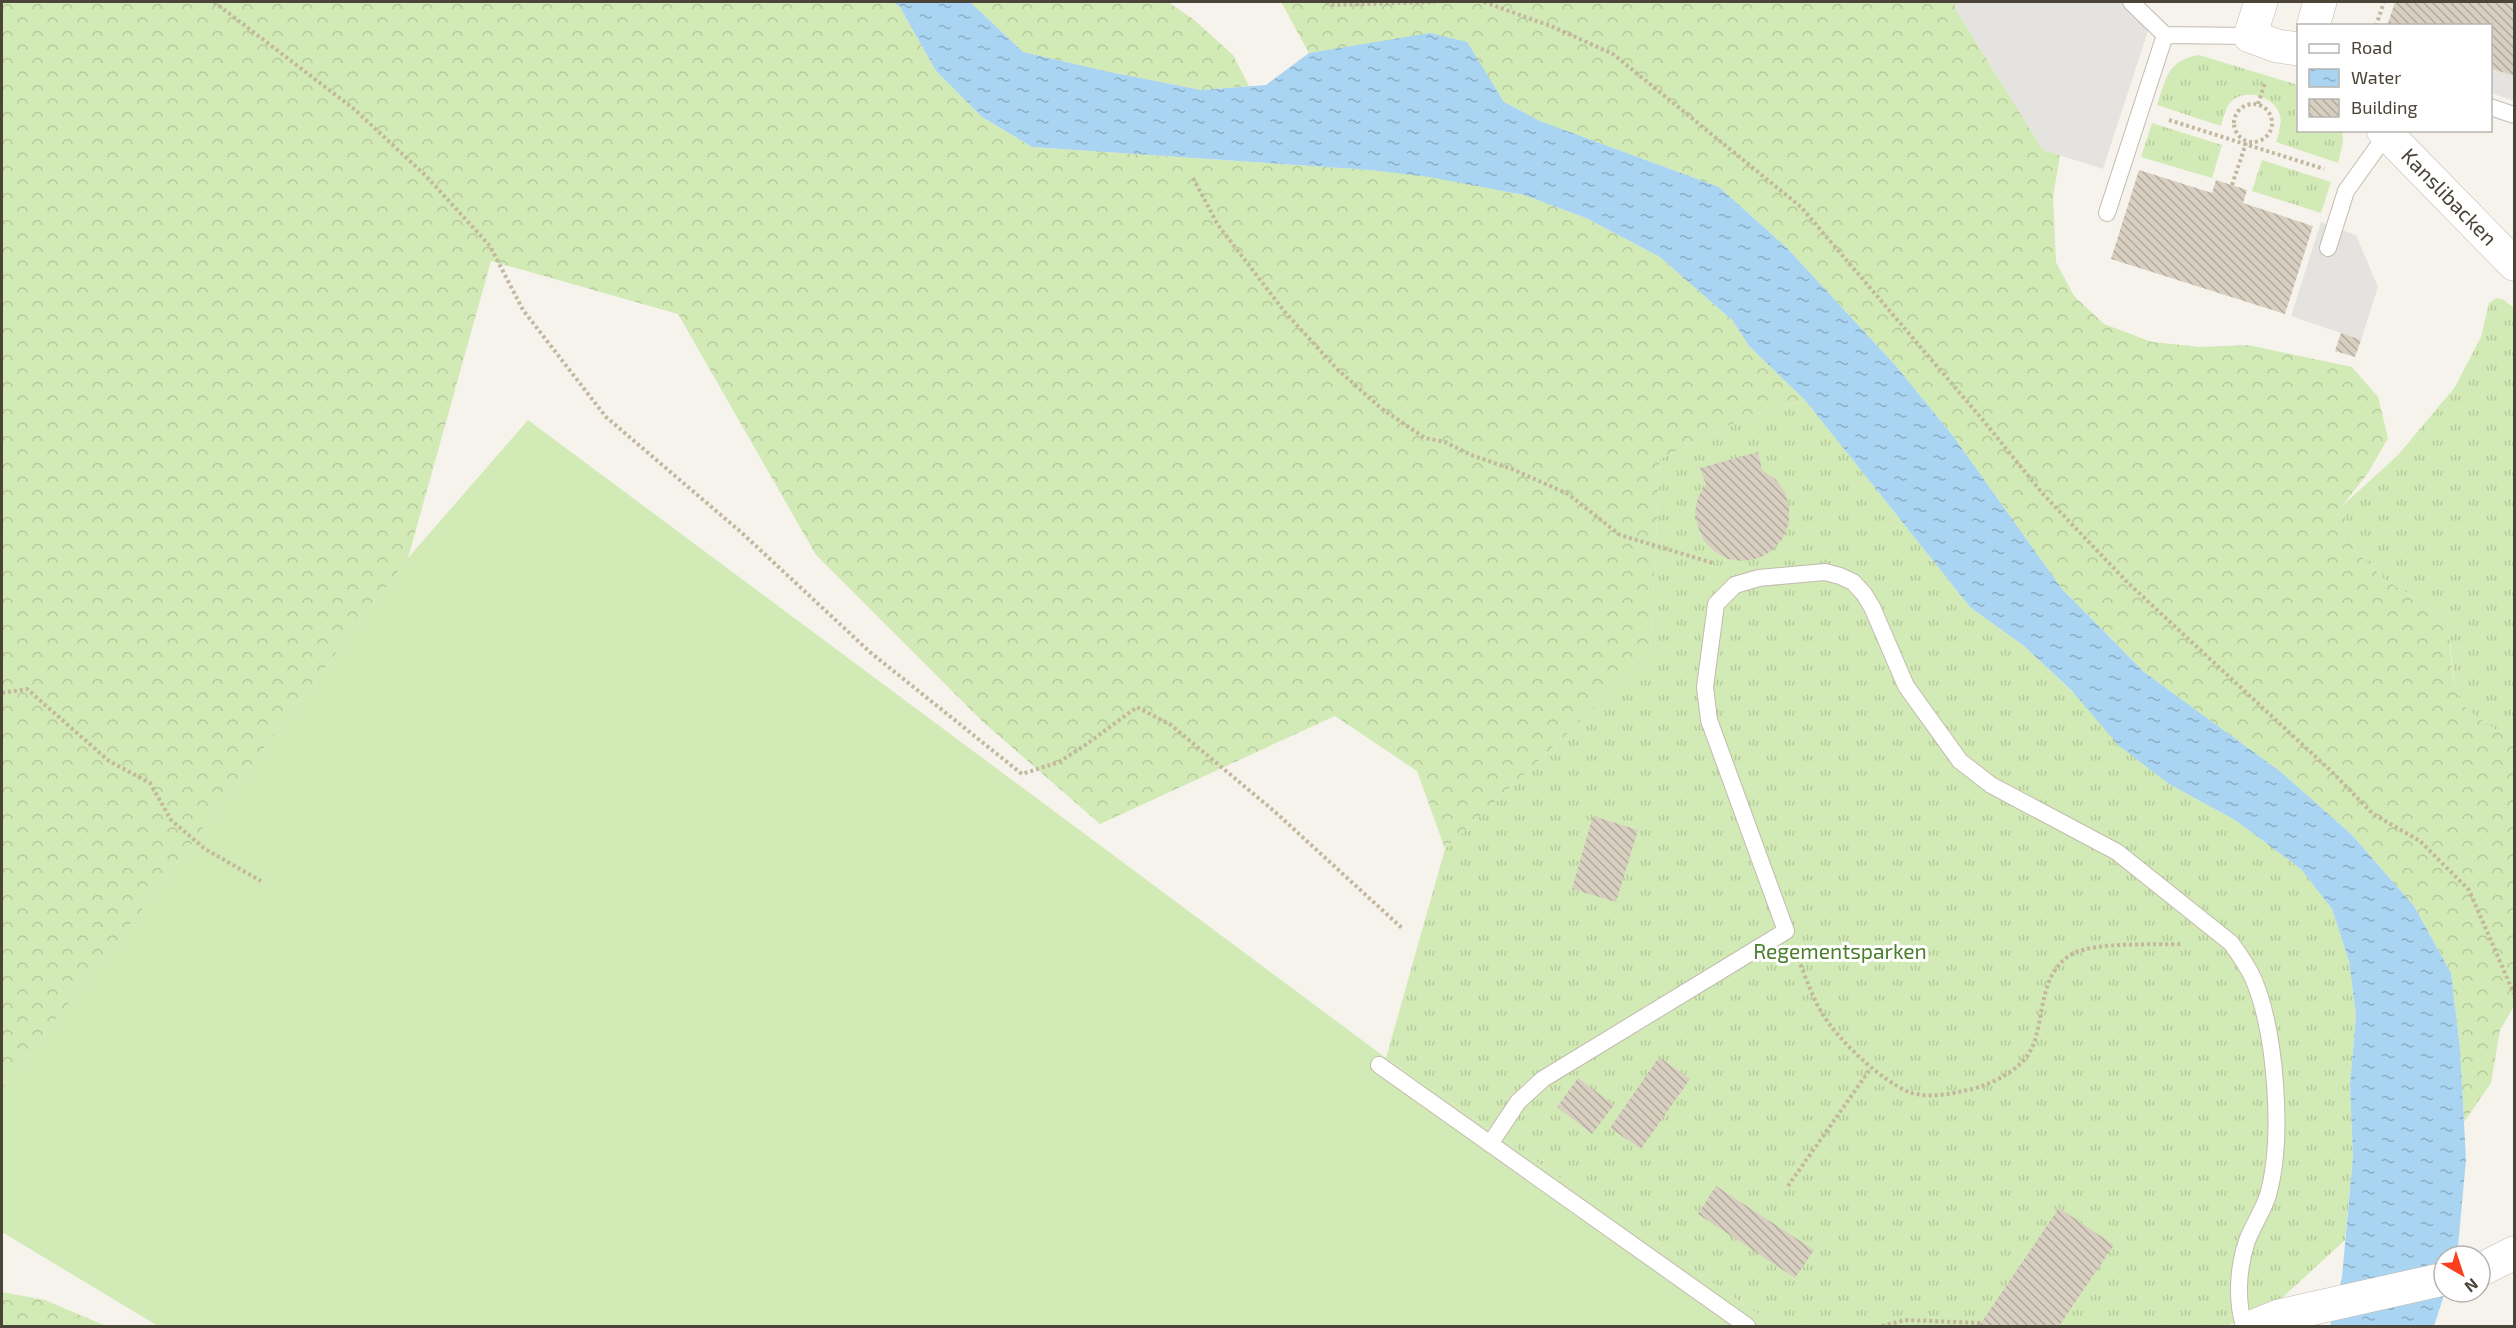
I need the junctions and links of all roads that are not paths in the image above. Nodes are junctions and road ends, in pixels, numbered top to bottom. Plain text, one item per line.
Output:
1 (2131, 2) edge
2 (2261, 2) edge
3 (2320, 2) edge
4 (2314, 24) edge
5 (2165, 34) junction
6 (2250, 36) junction
7 (2297, 49) edge
8 (2492, 108) edge
9 (2514, 115) edge
10 (2386, 132) edge
11 (2107, 213) dead end
12 (2328, 248) dead end
13 (2514, 264) edge
14 (1379, 1065) dead end
15 (1490, 1144) junction
16 (2514, 1253) edge
17 (2492, 1264) edge
18 (2432, 1282) edge
19 (2267, 1321) edge
20 (1747, 1326) edge
21 (2244, 1326) edge

1 - 5 lane
2 - 6 street
3 - 4 street
5 - 6 lane
5 - 11 lane
6 - 7 street
8 - 9 lane
10 - 12 lane
10 - 13 street, Kanslibacken
14 - 15 lane
15 - 20 lane
15 - 21 lane
16 - 17 street
18 - 19 street

